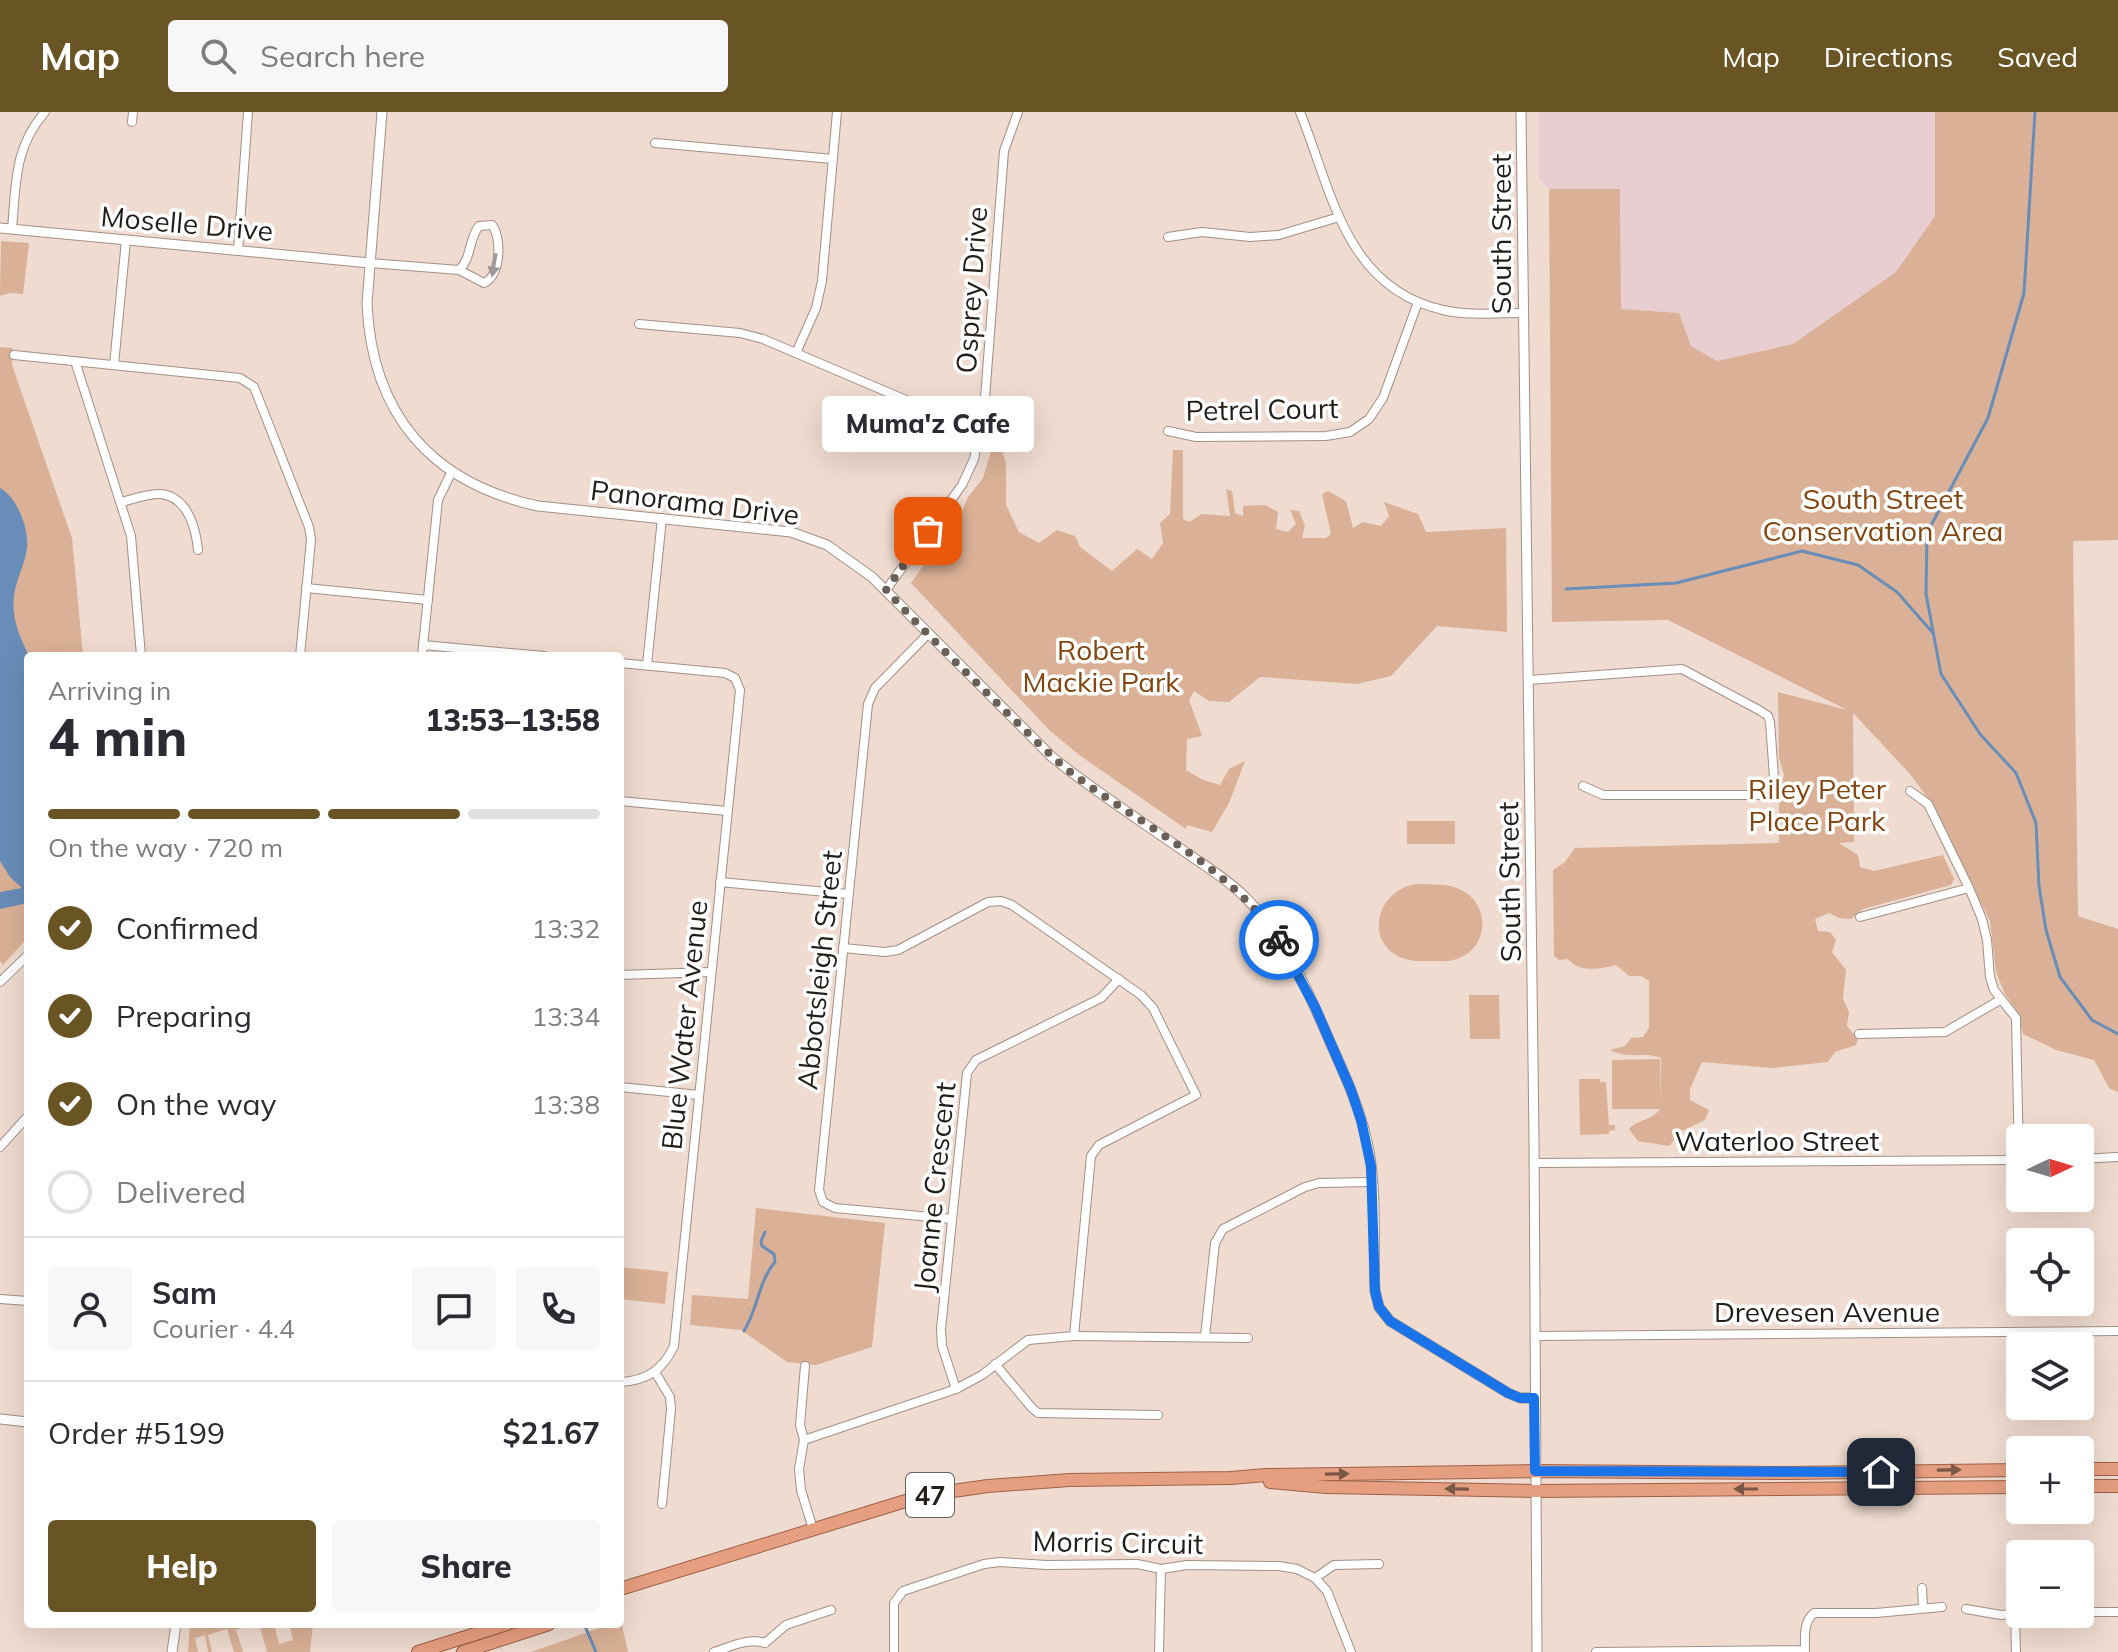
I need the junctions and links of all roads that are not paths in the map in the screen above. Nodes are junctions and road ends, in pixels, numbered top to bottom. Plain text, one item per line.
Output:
1 (45, 112) edge
2 (248, 112) edge
3 (382, 112) edge
4 (837, 112) edge
5 (1018, 112) edge
6 (1300, 112) edge
7 (1521, 112) edge
8 (655, 143) dead end
9 (833, 159) junction
10 (1339, 217) junction
11 (0, 228) edge
12 (12, 229) junction
13 (1168, 237) dead end
14 (126, 240) junction
15 (238, 251) junction
16 (370, 263) junction
17 (459, 270) junction
18 (1418, 302) junction
19 (1522, 313) junction
20 (639, 324) dead end
21 (796, 353) junction
22 (14, 355) dead end
23 (75, 361) junction
24 (114, 365) junction
25 (1168, 431) dead end
26 (981, 432) junction
27 (451, 473) junction
28 (122, 502) junction
29 (662, 518) junction
30 (198, 550) dead end
31 (306, 588) junction
32 (886, 590) junction
33 (428, 600) junction
34 (927, 635) junction
35 (423, 645) junction
36 (141, 652) edge
37 (300, 652) edge
38 (422, 652) edge
39 (500, 652) edge
40 (624, 663) edge
41 (647, 665) junction
42 (1529, 680) junction
43 (1583, 786) dead end
44 (1910, 791) dead end
45 (624, 801) edge
46 (727, 811) junction
47 (720, 882) junction
48 (1969, 888) junction
49 (848, 894) junction
50 (1860, 917) dead end
51 (843, 948) junction
52 (24, 959) edge
53 (711, 972) junction
54 (624, 975) edge
55 (1119, 979) junction
56 (0, 982) edge
57 (2000, 1000) junction
58 (1859, 1034) dead end
59 (624, 1087) edge
60 (699, 1095) junction
61 (24, 1120) edge
62 (2018, 1124) edge
63 (0, 1147) edge
64 (2118, 1157) edge
65 (2094, 1158) edge
66 (2006, 1160) edge
67 (1534, 1163) junction
68 (1371, 1182) junction
69 (952, 1219) junction
70 (0, 1299) edge
71 (24, 1301) edge
72 (2118, 1331) edge
73 (1074, 1336) junction
74 (1536, 1336) junction
75 (1205, 1337) junction
76 (1248, 1338) dead end
77 (995, 1364) junction
78 (805, 1366) dead end
79 (655, 1372) junction
80 (624, 1382) edge
81 (956, 1389) junction
82 (1534, 1398) junction
83 (1158, 1415) dead end
84 (0, 1419) edge
85 (24, 1422) edge
86 (804, 1440) junction
87 (2094, 1469) edge
88 (2118, 1469) edge
89 (2006, 1470) edge
90 (1535, 1471) junction
91 (1231, 1478) junction
92 (2094, 1486) edge
93 (2118, 1486) edge
94 (2006, 1487) edge
95 (1535, 1491) junction
96 (662, 1504) dead end
97 (813, 1529) junction
98 (1379, 1564) dead end
99 (1161, 1569) junction
100 (1315, 1578) junction
101 (1922, 1588) dead end
102 (624, 1590) edge
103 (1923, 1607) junction
104 (1942, 1607) dead end
105 (1966, 1609) dead end
106 (831, 1610) dead end
107 (2094, 1612) edge
108 (2118, 1612) edge
109 (2006, 1614) edge
110 (176, 1628) edge
111 (498, 1628) edge
112 (520, 1628) edge
113 (2017, 1628) edge
114 (461, 1645) edge
115 (767, 1648) edge
116 (1805, 1651) edge
117 (174, 1652) edge
118 (418, 1652) edge
119 (714, 1652) edge
120 (894, 1652) edge
121 (1159, 1652) edge
122 (1351, 1652) edge
123 (1537, 1652) edge
124 (1596, 1652) edge
125 (2016, 1652) edge

1 - 12 street
2 - 15 street
3 - 16 street, Panorama Drive
4 - 9 street
5 - 26 street, Osprey Drive
6 - 10 street
7 - 19 street, South Street
8 - 9 street
9 - 21 street
10 - 13 street
10 - 18 street
11 - 12 street, Moselle Drive
12 - 14 street, Moselle Drive
14 - 15 street, Moselle Drive
14 - 24 street
15 - 16 street, Moselle Drive
16 - 17 street
16 - 27 street, Panorama Drive
17 -> 17 street
18 - 19 street
18 - 25 street, Petrel Court
19 - 42 street, South Street
20 - 21 street
21 - 26 street
22 - 23 street
23 - 24 street
23 - 28 street
24 - 31 street
26 - 32 street, Osprey Drive
27 - 29 street, Panorama Drive
27 - 33 street
28 - 30 street
28 - 36 street
29 - 32 street, Panorama Drive
29 - 41 street
31 - 33 street
31 - 37 street
32 - 34 street, Panorama Drive
33 - 35 street
34 - 49 street, Abbotsleigh Street
34 - 68 street, Panorama Drive
35 - 38 street
35 - 39 street
40 - 41 street
41 - 46 street, Blue Water Avenue
42 - 43 street
42 - 67 street, South Street
44 - 48 street
45 - 46 street
46 - 47 street, Blue Water Avenue
47 - 49 street
47 - 53 street, Blue Water Avenue
48 - 50 street
48 - 57 street
49 - 51 street, Abbotsleigh Street
51 - 55 street
51 - 69 street, Abbotsleigh Street
52 - 56 street
53 - 54 street
53 - 60 street, Blue Water Avenue
55 - 69 street, Joanne Crescent
55 - 73 street
57 - 58 street
57 - 62 street
59 - 60 street
60 - 79 street, Blue Water Avenue
61 - 63 street
64 - 65 street
66 - 67 street, Waterloo Street
67 - 74 street, South Street
68 - 75 street
68 - 82 street, Panorama Drive
69 - 81 street, Joanne Crescent
70 - 71 street
72 - 74 street, Drevesen Avenue
73 - 75 street
73 - 77 street
74 - 82 street, South Street
75 - 76 street
77 - 81 street
77 - 83 street
78 - 86 street
79 - 80 street
79 - 96 street
81 - 86 street
82 - 90 street, South Street
84 - 85 street
86 - 97 street
87 - 88 highway
90 -> 89 highway, 47
91 -> 90 highway, 47
90 - 95 street, South Street
95 -> 91 highway, 47
91 - 97 highway, 47
92 - 93 highway
94 -> 95 highway, 47
95 - 123 street, South Street
97 - 102 highway, 47
98 - 100 street
99 - 100 street, Morris Circuit
99 - 120 street, Morris Circuit
99 - 121 street
100 - 122 street
101 - 103 street
103 - 104 street
103 - 116 street
105 - 109 street
106 - 115 street
107 - 108 street
110 - 117 street
111 - 114 highway
112 - 114 highway
113 - 125 street
114 - 118 highway
115 - 119 street
116 - 124 street

